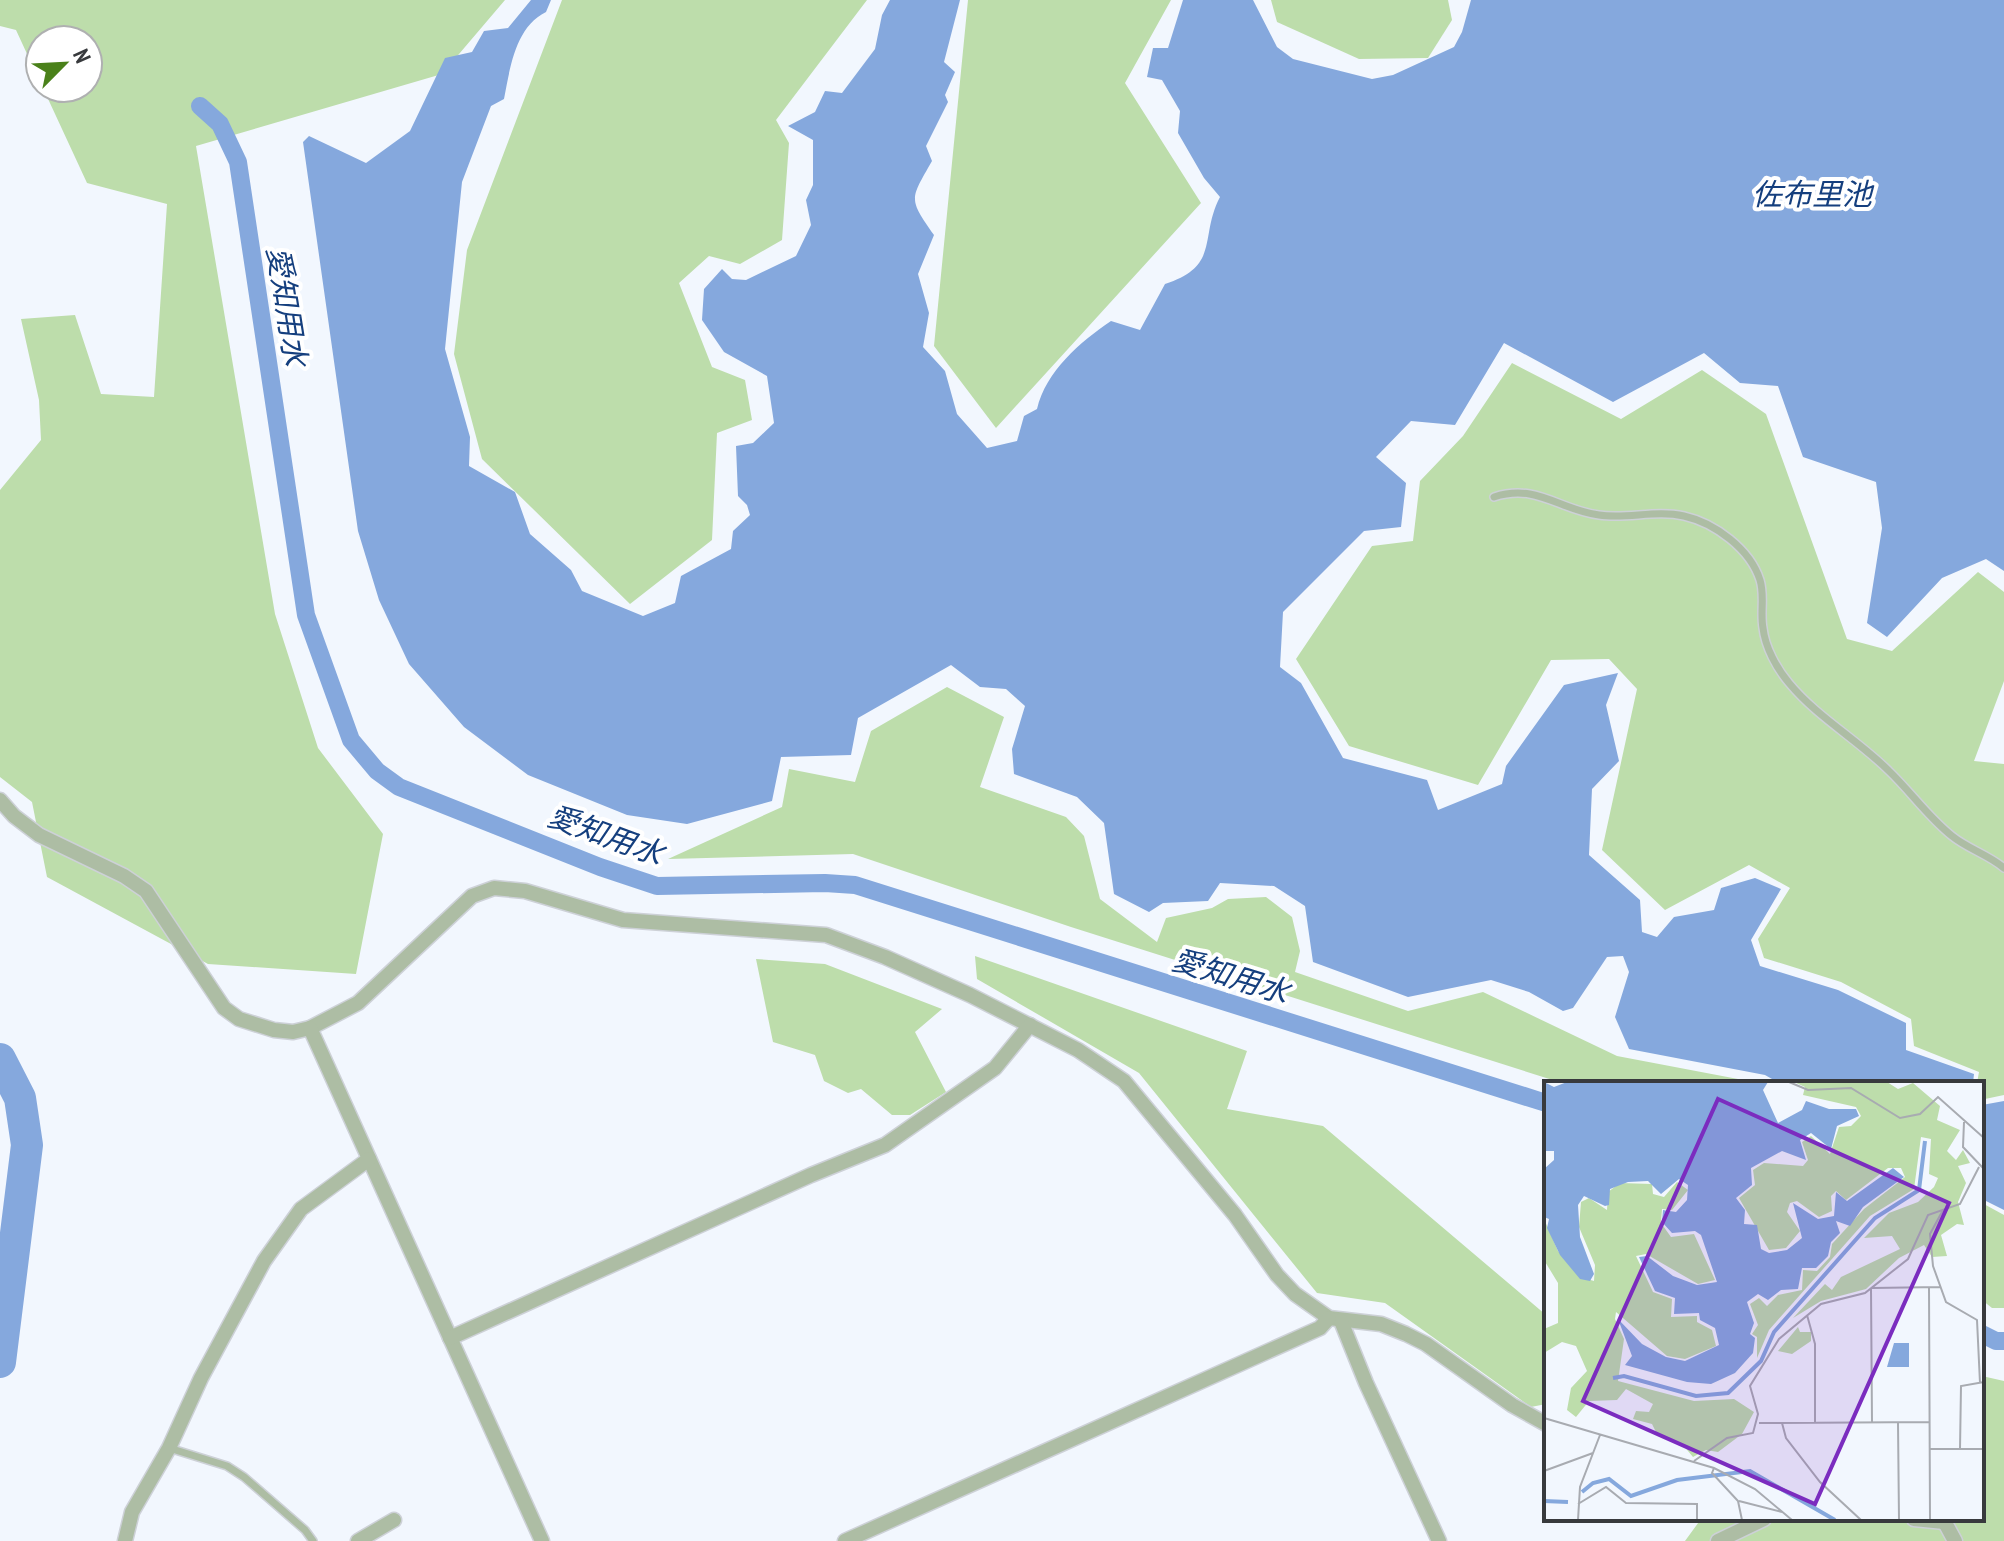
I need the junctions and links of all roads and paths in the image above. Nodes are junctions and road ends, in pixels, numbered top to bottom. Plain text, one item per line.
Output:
1 (1494, 497) dead end
2 (0, 800) edge
3 (2004, 868) edge
4 (1030, 1025) junction
5 (310, 1028) junction
6 (369, 1159) junction
7 (1335, 1319) junction
8 (450, 1338) junction
9 (1544, 1423) edge
10 (169, 1448) junction
11 (394, 1520) dead end
12 (1760, 1521) edge
13 (1944, 1521) edge
14 (125, 1541) edge
15 (313, 1541) edge
16 (358, 1541) edge
17 (542, 1541) edge
18 (845, 1541) edge
19 (1439, 1541) edge
20 (1718, 1541) edge
21 (1955, 1541) edge

1 - 3 lane
2 - 5 street
4 - 5 street
4 - 7 street
4 - 8 street
5 - 6 street
6 - 8 street
6 - 10 street
7 - 9 street
7 - 18 street
7 - 19 street
8 - 17 street
10 - 14 street
10 - 15 lane
11 - 16 street
12 - 20 street
13 - 21 street

